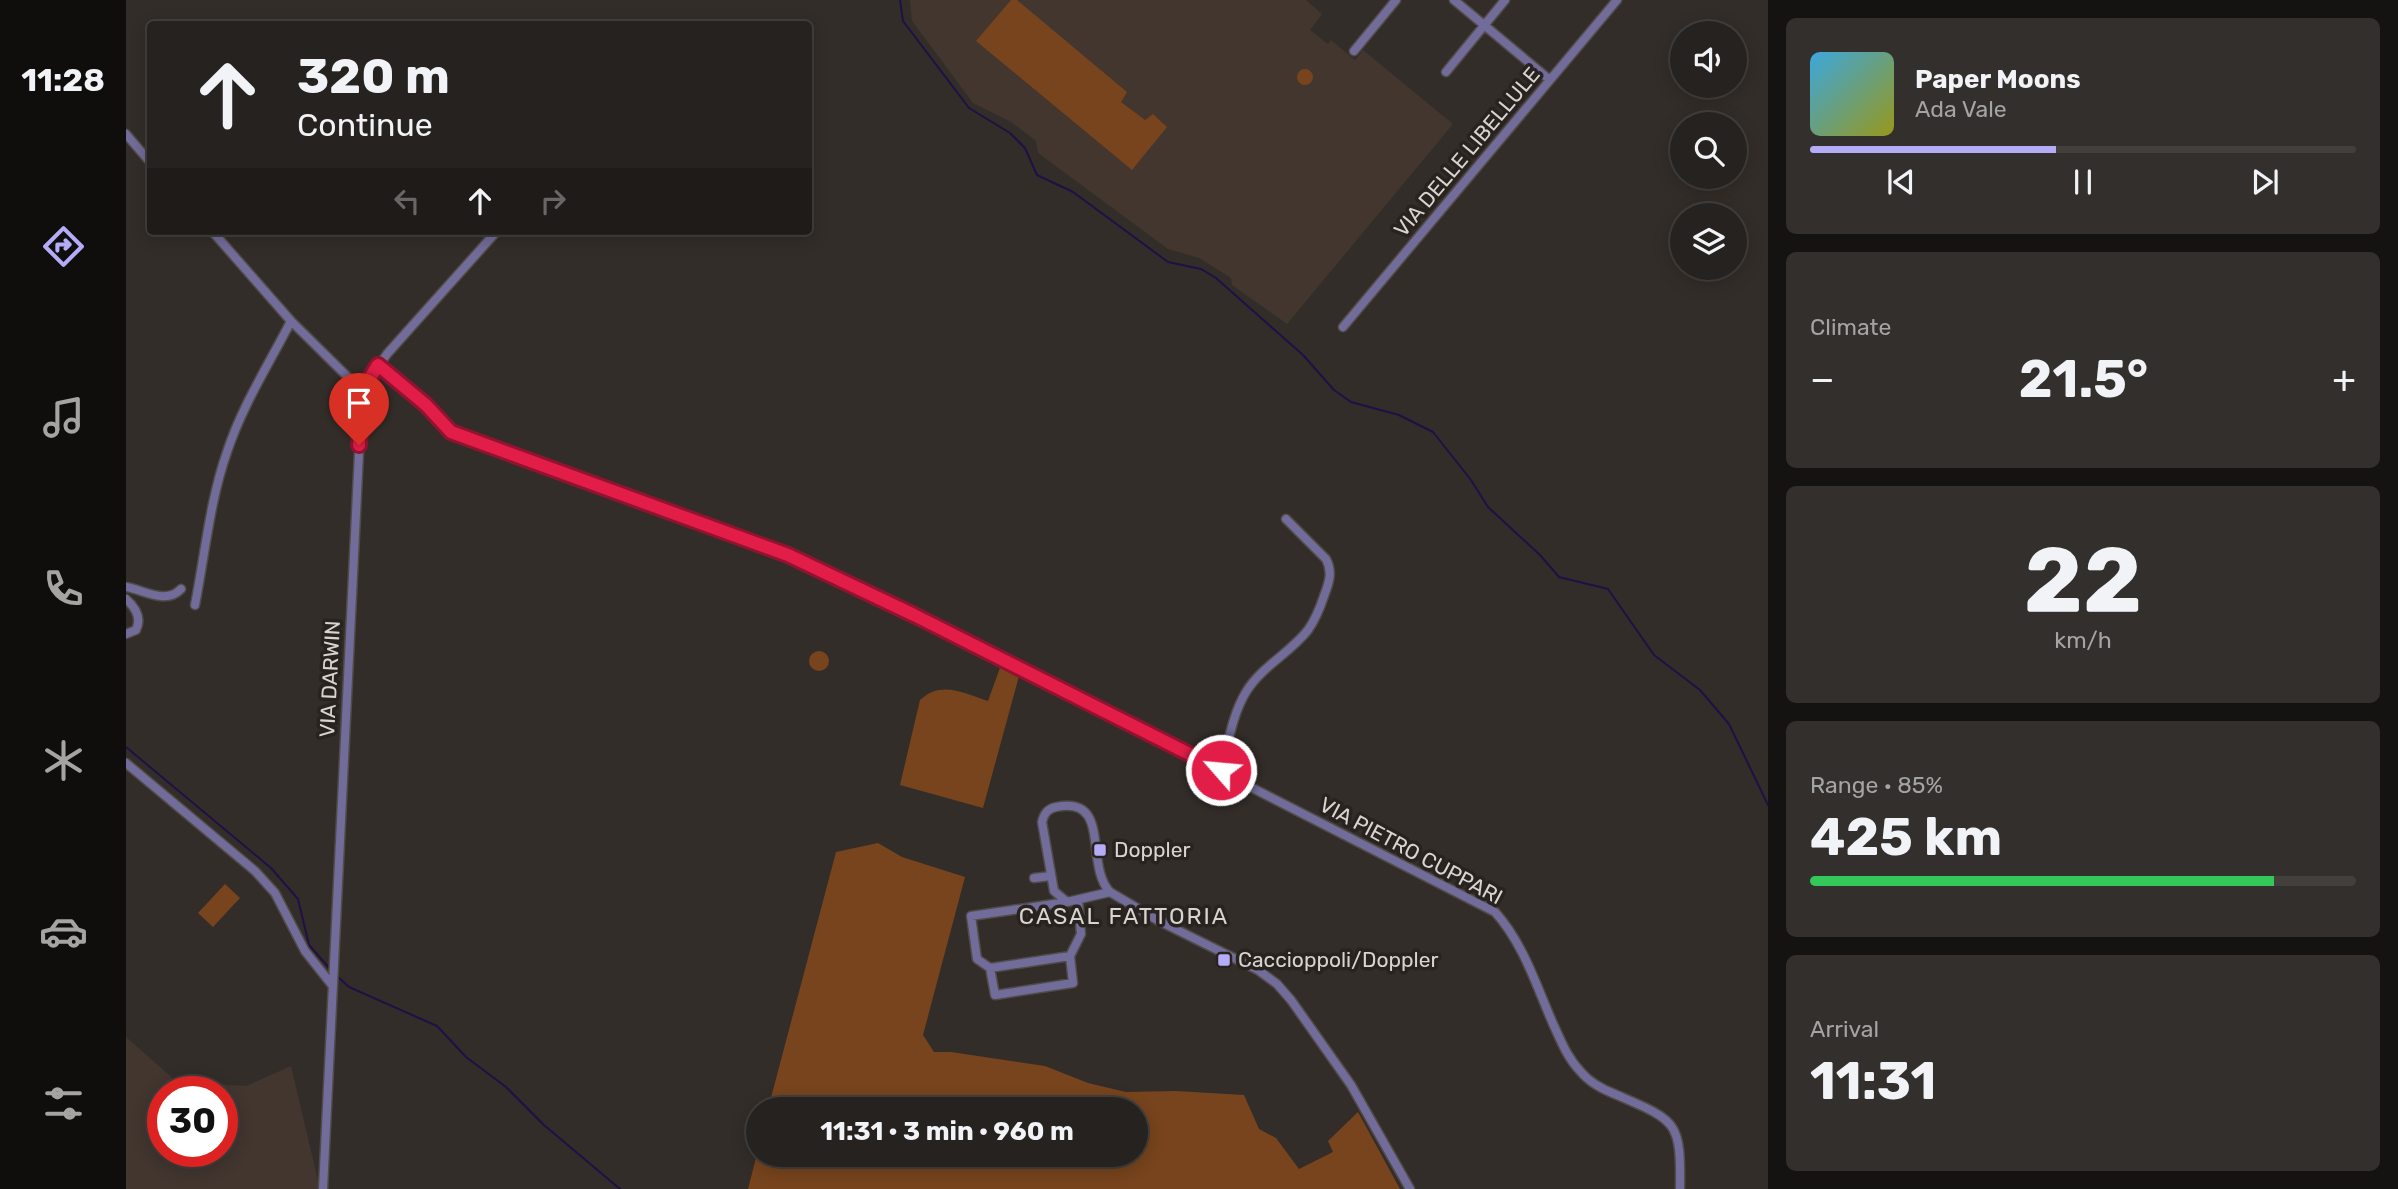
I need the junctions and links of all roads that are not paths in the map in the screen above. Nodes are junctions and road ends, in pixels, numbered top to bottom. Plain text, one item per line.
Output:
1 (1396, 0) edge
2 (1454, 0) edge
3 (1506, 0) edge
4 (1617, 0) edge
5 (1485, 25) junction
6 (1354, 51) dead end
7 (1446, 72) dead end
8 (1550, 80) junction
9 (126, 134) edge
10 (147, 158) edge
11 (216, 235) edge
12 (492, 235) edge
13 (291, 321) junction
14 (1343, 327) dead end
15 (378, 365) junction
16 (362, 391) junction
17 (1286, 519) dead end
18 (126, 587) edge
19 (181, 589) dead end
20 (126, 599) edge
21 (195, 605) dead end
22 (126, 634) edge
23 (126, 763) edge
24 (1221, 770) junction
25 (1051, 876) junction
26 (1034, 878) dead end
27 (1110, 892) junction
28 (1077, 900) junction
29 (1067, 902) junction
30 (1070, 956) junction
31 (990, 968) junction
32 (332, 985) junction
33 (323, 1189) edge
34 (1410, 1189) edge
35 (1680, 1189) edge

1 - 6 street
2 - 5 street
3 - 5 street
4 - 8 street, VIA DELLE LIBELLULE
5 - 7 street
5 - 8 street
8 - 14 street, VIA DELLE LIBELLULE
9 - 10 street
11 - 13 street
12 - 15 street
13 - 16 street
13 - 21 street
15 - 16 street
15 - 24 street, VIA PIETRO CUPPARI
16 - 32 street, VIA DARWIN
17 - 24 street
18 - 19 street
20 - 22 street
23 - 32 street
24 - 35 street, VIA PIETRO CUPPARI
25 - 26 street
25 - 27 street
25 - 29 street
27 - 28 street
27 - 34 street
28 - 29 street
28 - 30 street
29 - 31 street
30 - 31 street
30 - 31 street
32 - 33 street, VIA DARWIN

